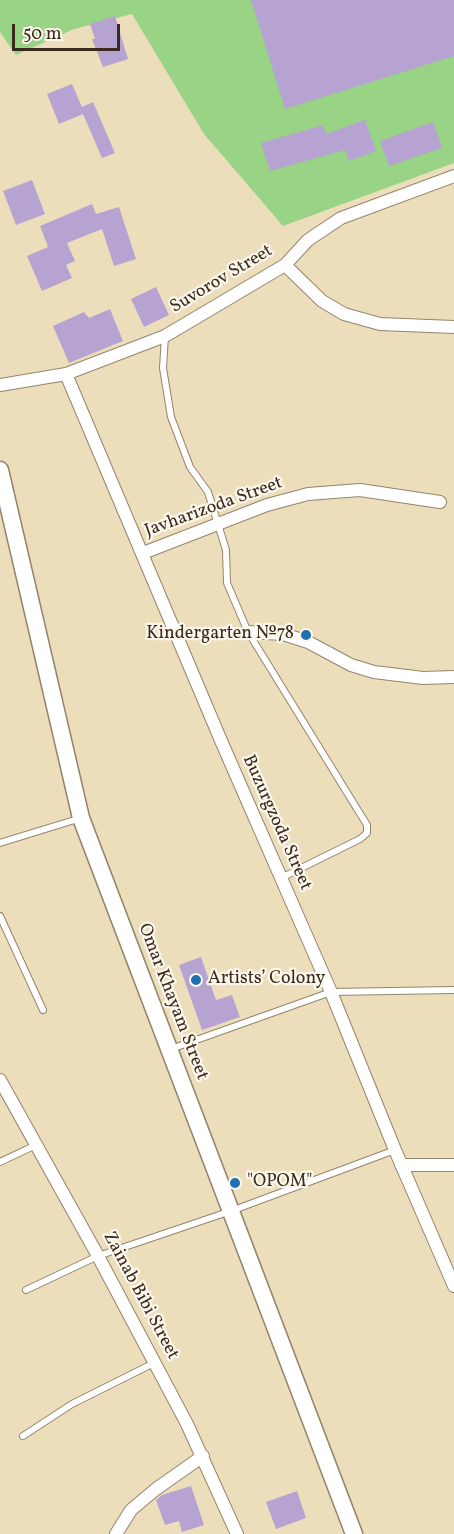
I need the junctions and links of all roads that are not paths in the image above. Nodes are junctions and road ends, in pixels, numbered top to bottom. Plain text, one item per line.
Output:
1 (454, 176) edge
2 (285, 265) junction
3 (454, 327) edge
4 (165, 336) junction
5 (66, 374) junction
6 (0, 385) edge
7 (0, 470) edge
8 (2, 494) edge
9 (440, 502) dead end
10 (218, 523) junction
11 (143, 553) junction
12 (248, 632) junction
13 (454, 677) edge
14 (81, 818) junction
15 (0, 843) edge
16 (281, 878) junction
17 (0, 916) edge
18 (454, 990) edge
19 (332, 992) junction
20 (43, 1010) dead end
21 (170, 1049) junction
22 (0, 1080) edge
23 (36, 1145) junction
24 (394, 1150) junction
25 (0, 1162) edge
26 (401, 1165) junction
27 (454, 1165) edge
28 (231, 1211) junction
29 (98, 1256) junction
30 (454, 1286) edge
31 (26, 1290) dead end
32 (155, 1363) junction
33 (23, 1436) dead end
34 (203, 1455) junction
35 (116, 1534) edge
36 (237, 1534) edge
37 (354, 1534) edge

1 - 2 street, Suvorov Street
2 - 3 street
2 - 4 street, Suvorov Street
4 - 5 street, Suvorov Street
4 - 10 lane
5 - 6 street, Suvorov Street
5 - 11 street, Buzurgzoda Street
7 - 8 main road, Omar Khayam Street
8 - 14 main road, Omar Khayam Street
9 - 10 street, Javharizoda Street
10 - 11 street, Javharizoda Street
10 - 12 lane
11 - 16 street, Buzurgzoda Street
12 - 13 street
12 - 16 lane
14 - 15 lane
14 - 21 main road, Omar Khayam Street
16 - 19 street, Buzurgzoda Street
17 - 20 lane
18 - 19 lane
19 - 21 lane
19 - 24 street, Buzurgzoda Street
21 - 28 main road, Omar Khayam Street
22 - 23 street, Zainab Bibi Street
23 - 25 lane
23 - 29 street, Zainab Bibi Street
24 - 26 street, Buzurgzoda Street
24 - 28 lane
26 - 27 street
26 - 30 street, Buzurgzoda Street
28 - 29 lane
28 - 37 main road, Omar Khayam Street
29 - 31 lane
29 - 32 street, Zainab Bibi Street
32 - 33 lane
32 - 34 street, Zainab Bibi Street
34 - 35 street
34 - 36 street, Zainab Bibi Street

